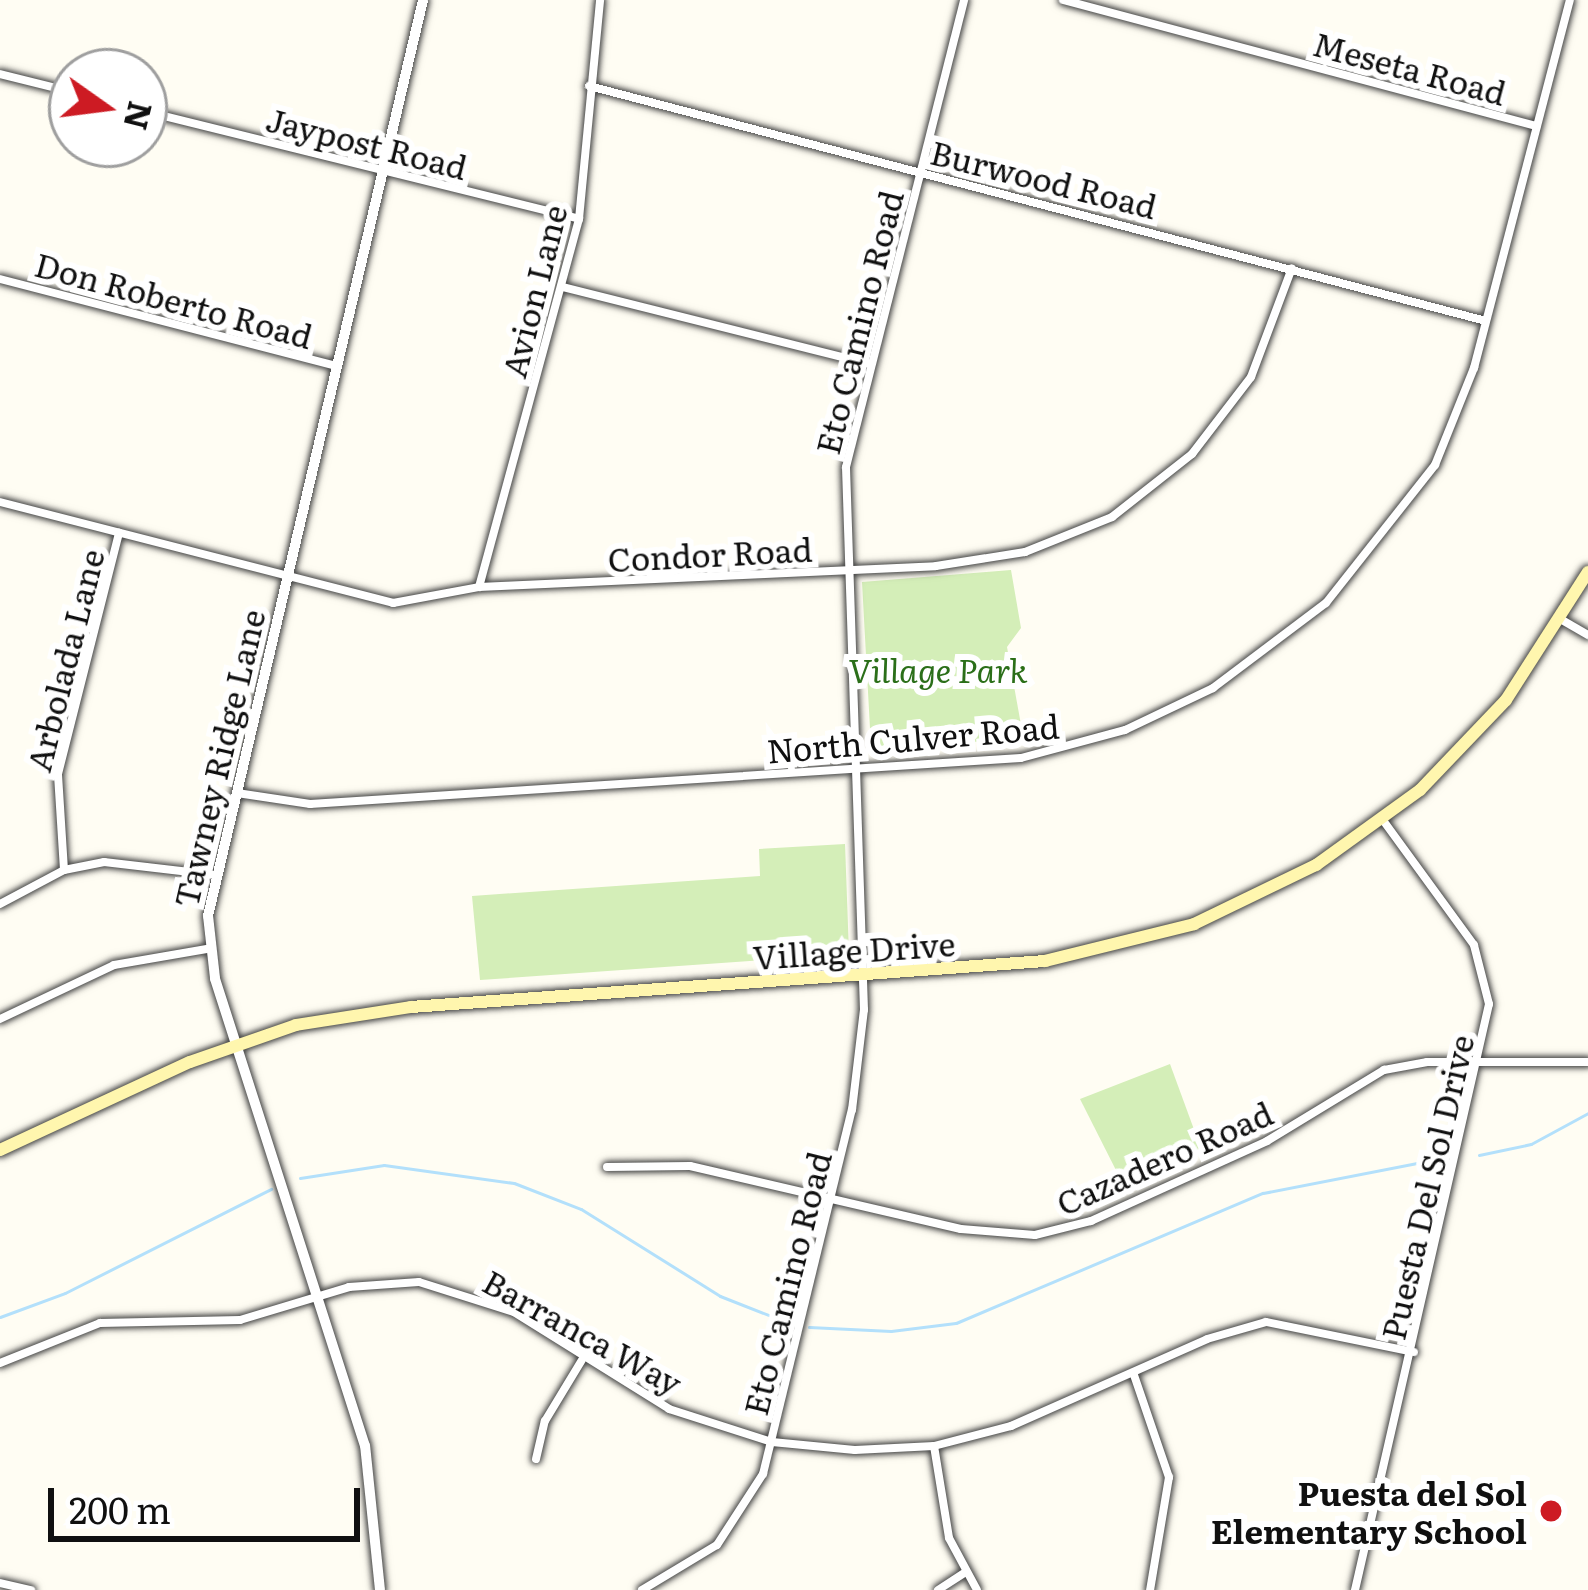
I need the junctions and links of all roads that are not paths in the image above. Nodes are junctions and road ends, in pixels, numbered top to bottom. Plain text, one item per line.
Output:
1 (423, 0) edge
2 (600, 0) edge
3 (964, 0) edge
4 (1063, 0) edge
5 (1570, 0) edge
6 (0, 74) edge
7 (48, 86) edge
8 (590, 86) junction
9 (168, 116) edge
10 (1537, 126) junction
11 (382, 171) junction
12 (920, 171) junction
13 (579, 219) junction
14 (1292, 268) junction
15 (0, 278) edge
16 (562, 286) junction
17 (1486, 321) junction
18 (869, 364) junction
19 (335, 365) junction
20 (0, 502) edge
21 (119, 532) junction
22 (849, 570) junction
23 (1588, 572) edge
24 (288, 575) junction
25 (479, 587) junction
26 (1562, 620) junction
27 (1588, 635) edge
28 (857, 770) junction
29 (236, 793) junction
30 (1383, 820) junction
31 (64, 870) junction
32 (215, 875) junction
33 (0, 904) edge
34 (207, 949) junction
35 (863, 976) junction
36 (0, 1019) edge
37 (238, 1042) junction
38 (1588, 1062) edge
39 (1479, 1063) junction
40 (0, 1150) edge
41 (607, 1167) dead end
42 (831, 1200) junction
43 (323, 1295) junction
44 (1414, 1352) junction
45 (582, 1360) junction
46 (0, 1363) edge
47 (1134, 1375) junction
48 (772, 1442) junction
49 (934, 1446) junction
50 (536, 1459) dead end
51 (964, 1573) junction
52 (0, 1582) edge
53 (32, 1590) edge
54 (380, 1590) edge
55 (641, 1590) edge
56 (938, 1590) edge
57 (977, 1590) edge
58 (1150, 1590) edge
59 (1354, 1590) edge

1 - 11 street, Tawney Ridge Lane
2 - 8 street, Avion Lane
3 - 12 street, Eto Camino Road
4 - 10 street, Meseta Road
5 - 10 street, North Culver Road
6 - 7 street
8 - 12 street, Burwood Road
8 - 13 street, Avion Lane
9 - 11 street, Jaypost Road
10 - 17 street, North Culver Road
11 - 13 street, Jaypost Road
11 - 19 street, Tawney Ridge Lane
12 - 14 street, Burwood Road
12 - 18 street, Eto Camino Road
13 - 16 street, Avion Lane
14 - 17 street, Burwood Road
14 - 22 street, Condor Road
15 - 19 street, Don Roberto Road
16 - 18 street
16 - 25 street, Avion Lane
17 - 28 street, North Culver Road
18 - 22 street, Eto Camino Road
19 - 24 street, Tawney Ridge Lane
20 - 21 street, Condor Road
21 - 24 street, Condor Road
21 - 31 street, Arbolada Lane
22 - 25 street, Condor Road
22 - 28 street, Eto Camino Road
23 - 26 main road, Village Drive
24 - 25 street, Condor Road
24 - 29 street, Tawney Ridge Lane
26 - 27 street
26 - 30 main road, Village Drive
28 - 29 street, North Culver Road
28 - 35 street, Eto Camino Road
29 - 32 street, Tawney Ridge Lane
30 - 35 main road, Village Drive
30 - 39 street, Puesta Del Sol Drive
31 - 32 street
31 - 33 street
32 - 34 street, Tawney Ridge Lane
34 - 36 street
34 - 37 street, Tawney Ridge Lane
35 - 37 main road, Village Drive
35 - 42 street, Eto Camino Road
37 - 40 main road, Village Drive
37 - 43 street, Tawney Ridge Lane
38 - 39 street, Cazadero Road
39 - 42 street, Cazadero Road
39 - 44 street, Puesta Del Sol Drive
41 - 42 street, Cazadero Road
42 - 48 street, Eto Camino Road
43 - 45 street, Barranca Way
43 - 46 street, Barranca Way
43 - 54 street, Tawney Ridge Lane
44 - 47 street, Barranca Way
44 - 59 street, Puesta Del Sol Drive
45 - 48 street, Barranca Way
45 - 50 street
47 - 49 street, Barranca Way
47 - 58 street
48 - 49 street, Barranca Way
48 - 55 street, Eto Camino Road
49 - 51 street
51 - 56 street
51 - 57 street
52 - 53 street

